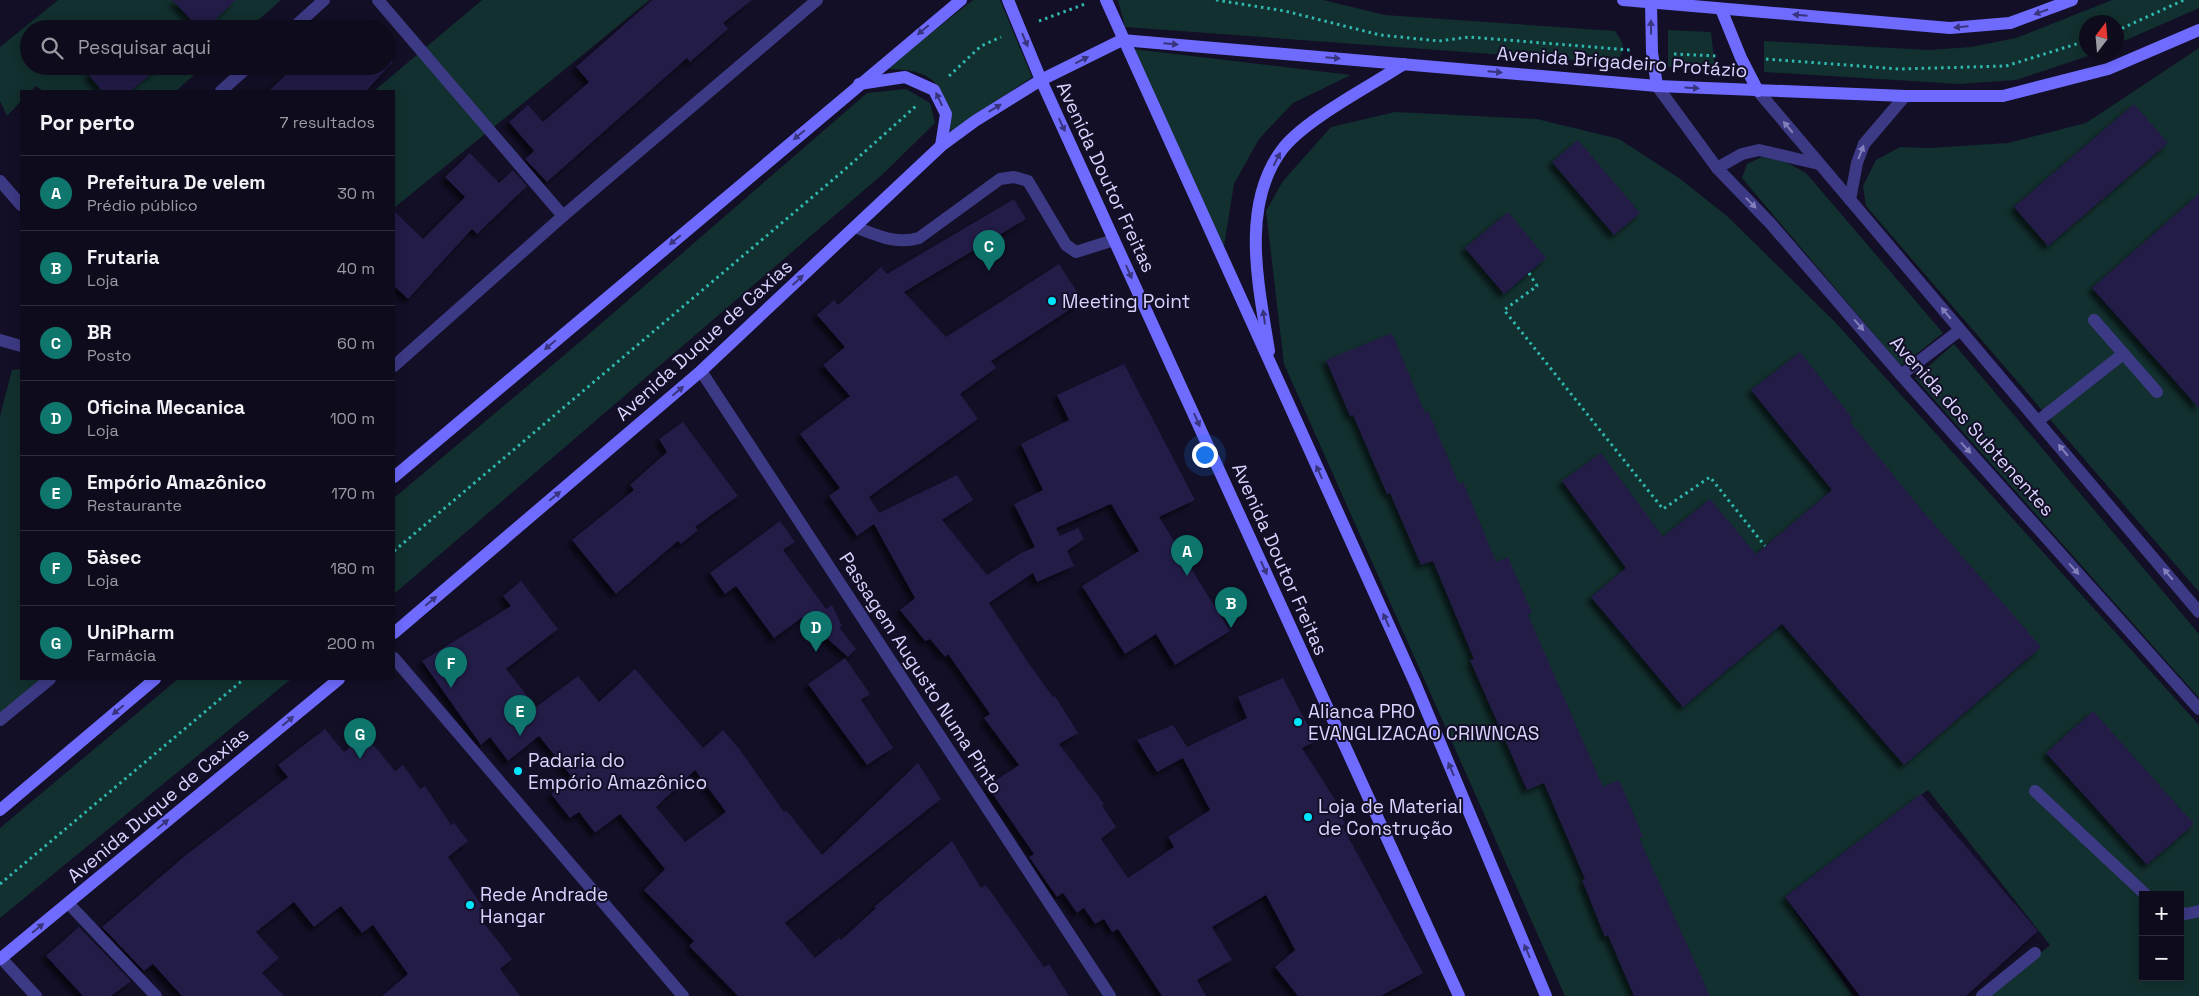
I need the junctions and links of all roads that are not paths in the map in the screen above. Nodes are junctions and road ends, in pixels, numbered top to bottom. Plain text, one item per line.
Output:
1 (324, 0) edge
2 (378, 0) edge
3 (818, 0) edge
4 (961, 0) edge
5 (1008, 0) edge
6 (1106, 0) edge
7 (1623, 0) edge
8 (2072, 0) edge
9 (1651, 3) junction
10 (1721, 9) junction
11 (302, 20) edge
12 (2199, 30) edge
13 (1122, 40) junction
14 (1404, 64) junction
15 (239, 75) edge
16 (1041, 80) junction
17 (859, 84) junction
18 (1657, 86) junction
19 (222, 90) edge
20 (1758, 91) junction
21 (1905, 96) junction
22 (941, 146) junction
23 (1819, 164) junction
24 (1717, 168) junction
25 (0, 181) edge
26 (1850, 200) junction
27 (20, 204) edge
28 (563, 216) junction
29 (855, 227) junction
30 (1114, 240) junction
31 (2094, 320) dead end
32 (1960, 330) junction
33 (0, 340) edge
34 (20, 346) edge
35 (2122, 354) junction
36 (395, 365) edge
37 (1271, 366) junction
38 (701, 371) junction
39 (1901, 375) junction
40 (2157, 392) dead end
41 (2038, 421) junction
42 (395, 476) edge
43 (2199, 612) edge
44 (395, 632) edge
45 (395, 659) edge
46 (49, 680) edge
47 (154, 680) edge
48 (338, 680) edge
49 (2199, 709) edge
50 (0, 720) edge
51 (2035, 791) dead end
52 (0, 810) edge
53 (2142, 891) edge
54 (68, 903) junction
55 (2199, 911) edge
56 (2184, 913) edge
57 (2035, 953) dead end
58 (0, 958) edge
59 (36, 996) edge
60 (156, 996) edge
61 (683, 996) edge
62 (1110, 996) edge
63 (1459, 996) edge
64 (1546, 996) edge
65 (1982, 996) edge

1 - 11 street
2 - 28 street
3 - 28 street
4 -> 17 main road
5 -> 16 main road, Avenida Doutor Freitas
6 - 13 main road
7 - 9 main road
8 -> 10 main road
9 - 10 main road
18 -> 9 main road
10 - 20 main road
12 - 21 main road, Avenida Brigadeiro Protázio
13 -> 14 main road, Avenida Brigadeiro Protázio
16 -> 13 main road
13 - 37 main road
14 -> 18 main road, Avenida Brigadeiro Protázio
37 -> 14 main road
15 - 19 street
22 -> 16 main road, Avenida Duque de Caxias
16 -> 30 main road, Avenida Doutor Freitas
22 -> 17 main road
17 -> 42 main road
18 -> 20 main road, Avenida Brigadeiro Protázio
18 - 24 street, Avenida dos Subtenentes
20 - 21 main road, Avenida Brigadeiro Protázio
23 -> 20 street
26 -> 21 street
22 - 29 main road, Avenida Duque de Caxias
23 - 24 street
23 - 26 street
24 -> 39 street, Avenida dos Subtenentes
25 - 27 street
32 -> 26 street
28 - 36 street
29 - 30 street
38 -> 29 main road, Avenida Duque de Caxias
30 -> 63 main road, Avenida Doutor Freitas
31 - 35 street
32 - 39 street
32 - 41 street
33 - 34 street
35 - 40 street
35 - 41 street
64 -> 37 main road
44 -> 38 main road, Avenida Duque de Caxias
38 - 62 street, Passagem Augusto Numa Pinto
39 -> 49 street, Avenida dos Subtenentes
43 -> 41 street
45 - 61 street
46 - 50 street
47 -> 52 main road
54 -> 48 main road, Avenida Duque de Caxias
51 - 53 street
58 -> 54 main road, Avenida Duque de Caxias
54 - 60 street
55 - 56 street
57 - 65 street
58 - 59 street

